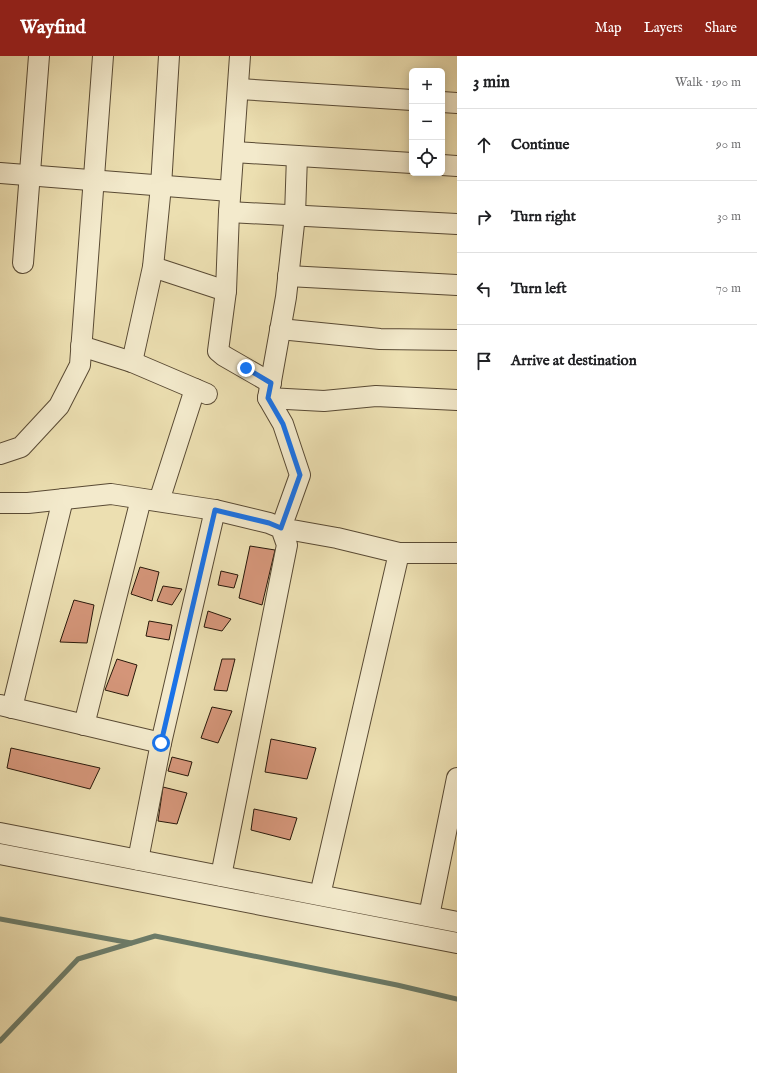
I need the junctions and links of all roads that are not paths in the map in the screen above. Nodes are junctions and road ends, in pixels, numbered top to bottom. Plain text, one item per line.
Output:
1 (39, 56) edge
2 (103, 56) edge
3 (169, 56) edge
4 (240, 56) edge
5 (238, 89) junction
6 (409, 100) edge
7 (445, 102) edge
8 (457, 103) edge
9 (234, 152) junction
10 (297, 156) junction
11 (409, 163) edge
12 (445, 165) edge
13 (457, 166) edge
14 (0, 173) edge
15 (31, 175) junction
16 (94, 180) junction
17 (161, 186) junction
18 (230, 191) junction
19 (229, 212) junction
20 (295, 216) junction
21 (457, 224) edge
22 (23, 263) dead end
23 (153, 268) junction
24 (288, 276) junction
25 (457, 285) edge
26 (226, 291) junction
27 (280, 329) junction
28 (457, 340) edge
29 (81, 346) junction
30 (132, 362) junction
31 (270, 390) junction
32 (457, 400) edge
33 (0, 454) edge
34 (63, 499) junction
35 (150, 500) junction
36 (0, 503) edge
37 (215, 510) junction
38 (281, 528) junction
39 (399, 553) junction
40 (457, 553) edge
41 (6, 706) edge
42 (84, 725) junction
43 (161, 743) junction
44 (457, 778) edge
45 (0, 834) edge
46 (0, 854) edge
47 (138, 860) junction
48 (221, 876) junction
49 (320, 895) junction
50 (429, 916) junction
51 (457, 922) edge
52 (457, 943) edge

1 - 15 street
2 - 16 street
3 - 17 street
4 - 5 street
5 - 6 street
5 - 9 street
7 - 8 street
9 - 10 street
9 - 18 street
10 - 11 street
10 - 20 street
12 - 13 street
14 - 15 street
15 - 16 street
15 - 22 street
16 - 17 street
16 - 29 street
17 - 18 street
17 - 23 street
18 - 19 street
19 - 20 street
19 - 26 street
20 - 21 street
20 - 24 street
23 - 26 street
23 - 30 street
24 - 25 street
24 - 27 street
26 - 31 street
27 - 28 street
27 - 31 street
29 - 30 street
29 - 33 street
30 - 35 street
31 - 32 street
31 - 38 street
34 - 35 street
34 - 36 street
34 - 41 street
35 - 37 street
35 - 42 street
37 - 38 street
37 - 43 street
38 - 39 street
38 - 48 street
39 - 40 street
39 - 49 street
41 - 42 street
42 - 43 street
43 - 47 street
44 - 50 street
45 - 47 street
46 - 52 street
47 - 48 street
48 - 49 street
49 - 50 street
50 - 51 street

